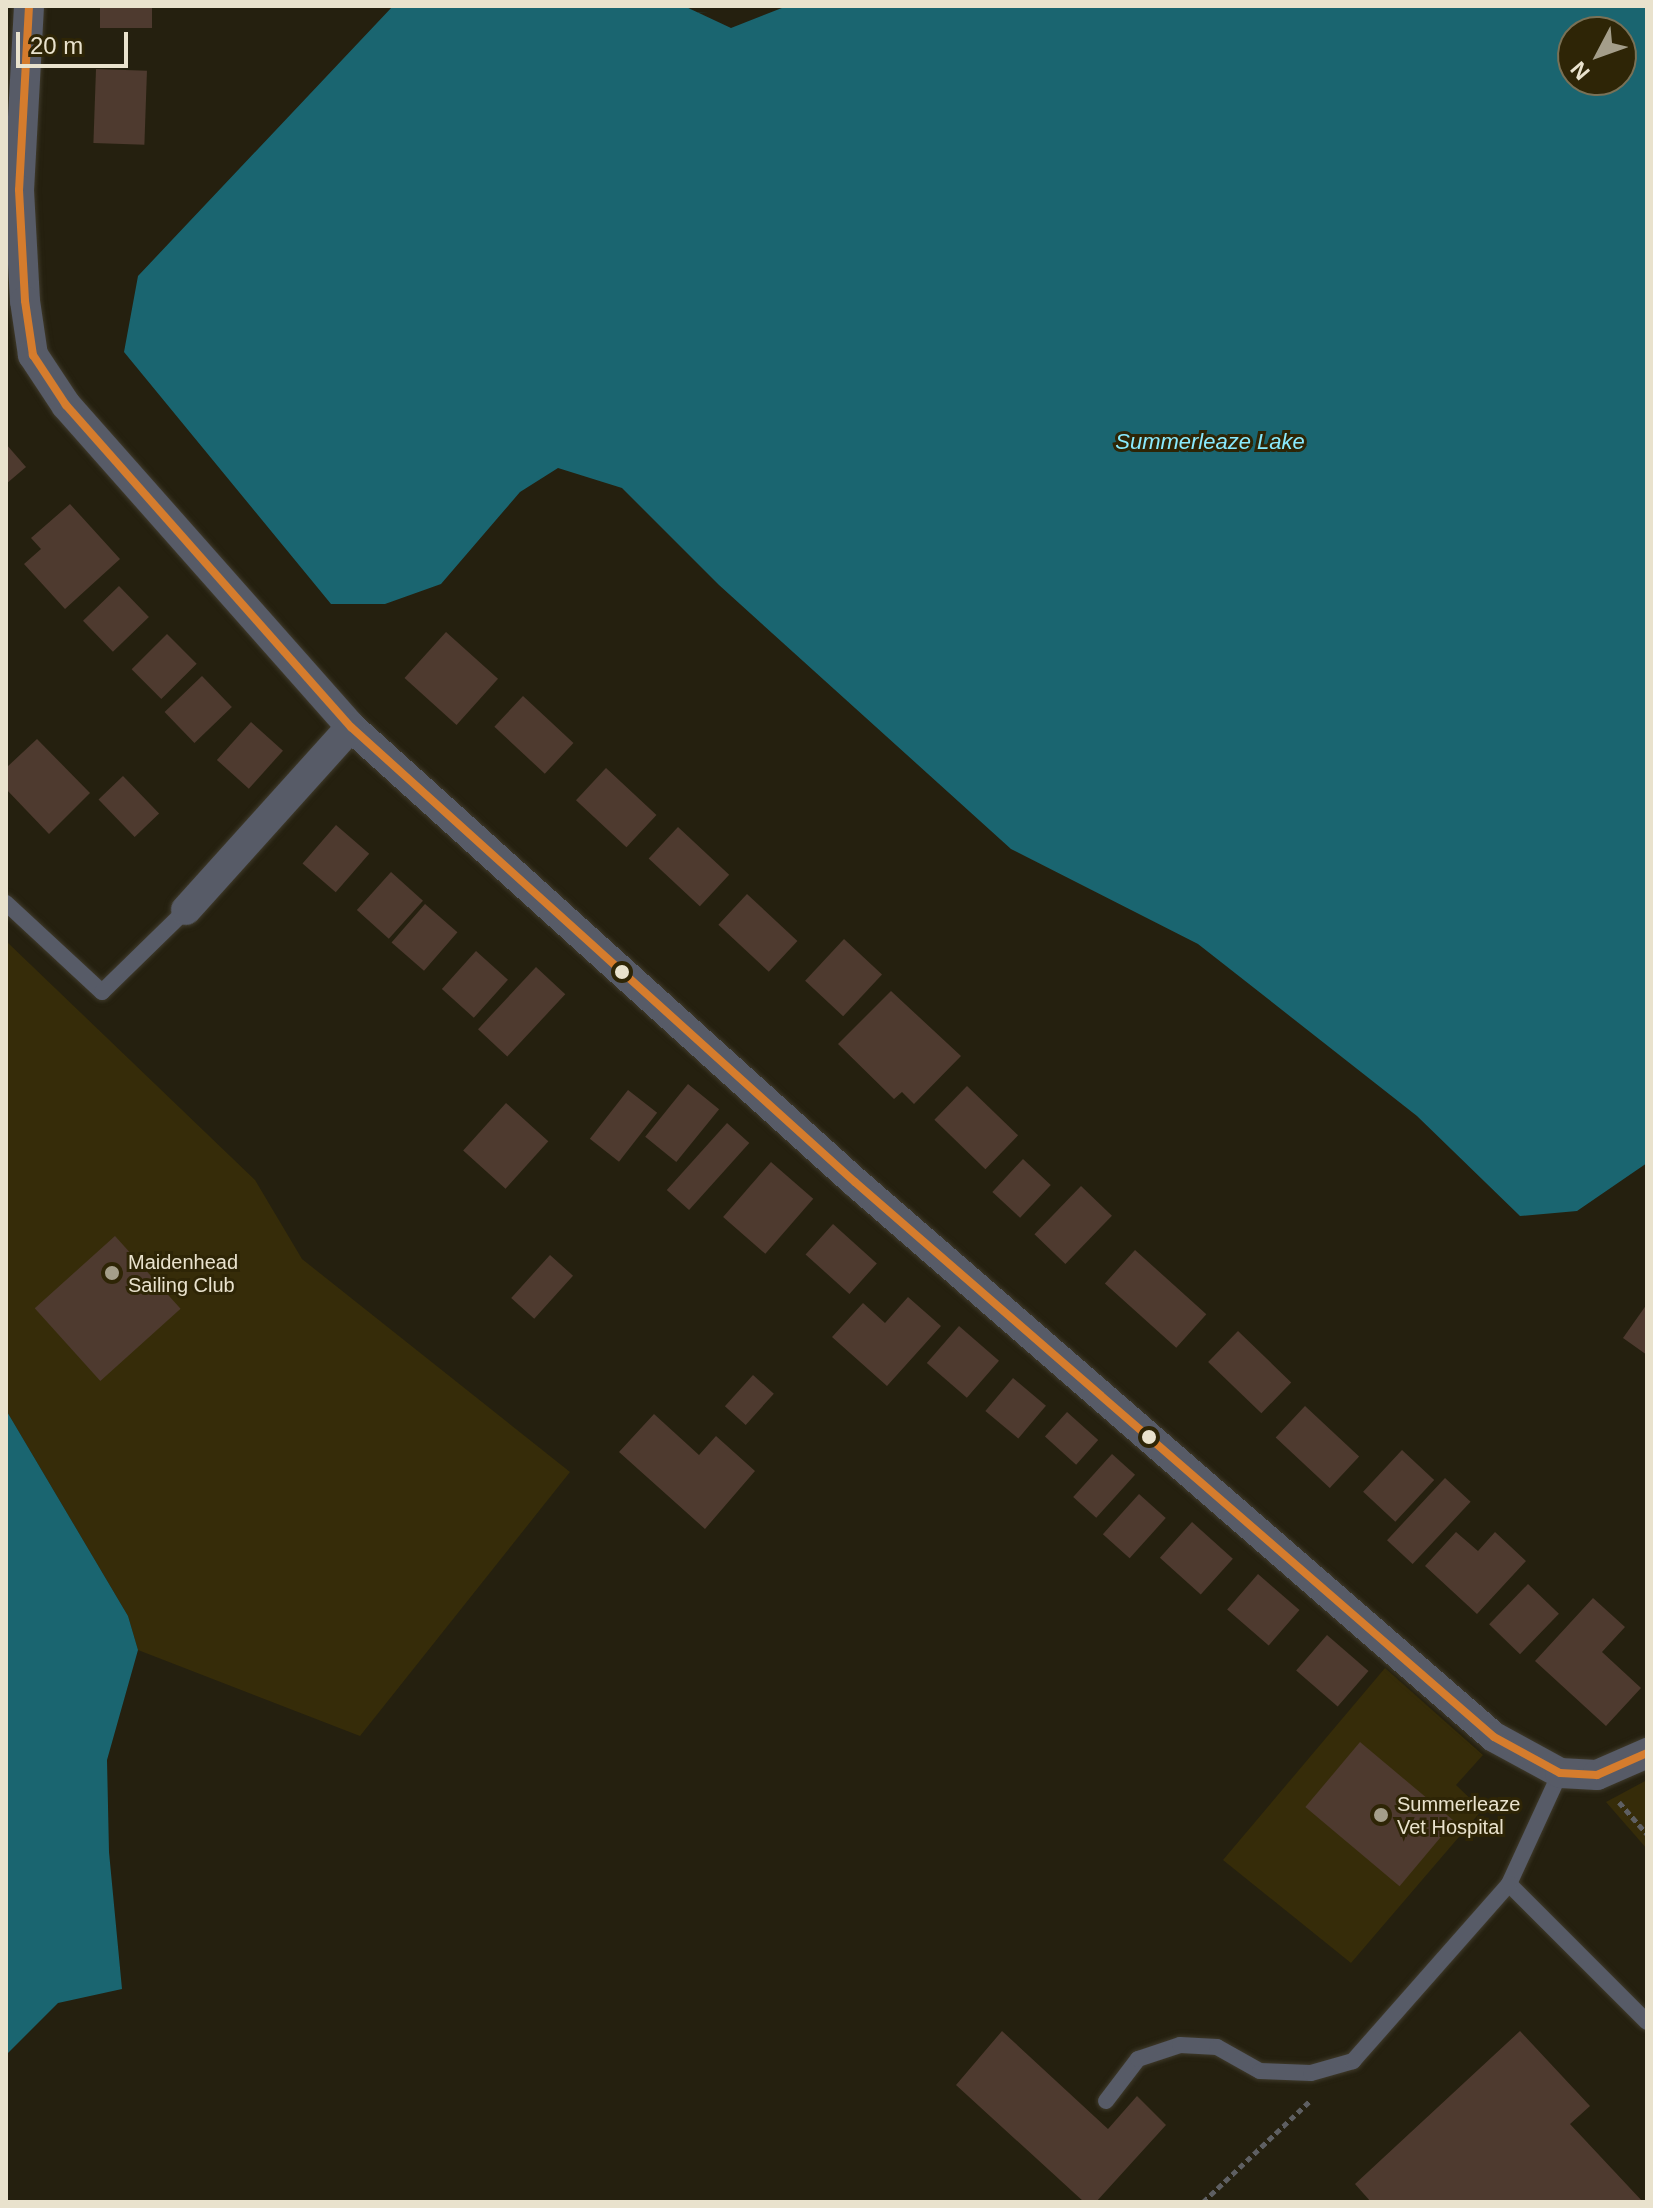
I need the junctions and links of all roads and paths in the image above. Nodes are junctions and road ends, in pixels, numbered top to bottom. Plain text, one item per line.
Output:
1 (29, 6) edge
2 (351, 727) junction
3 (6, 903) edge
4 (186, 910) joint
5 (1647, 1753) edge
6 (1560, 1773) junction
7 (1509, 1884) junction
8 (1647, 2022) edge
9 (1353, 2061) junction
10 (1106, 2101) dead end
11 (1203, 2202) edge

1 - 2 street
2 - 4 street
2 - 6 street
3 - 4 lane
5 - 6 street
6 - 7 lane
7 - 8 lane
7 - 9 lane
9 - 10 lane
9 - 11 path

